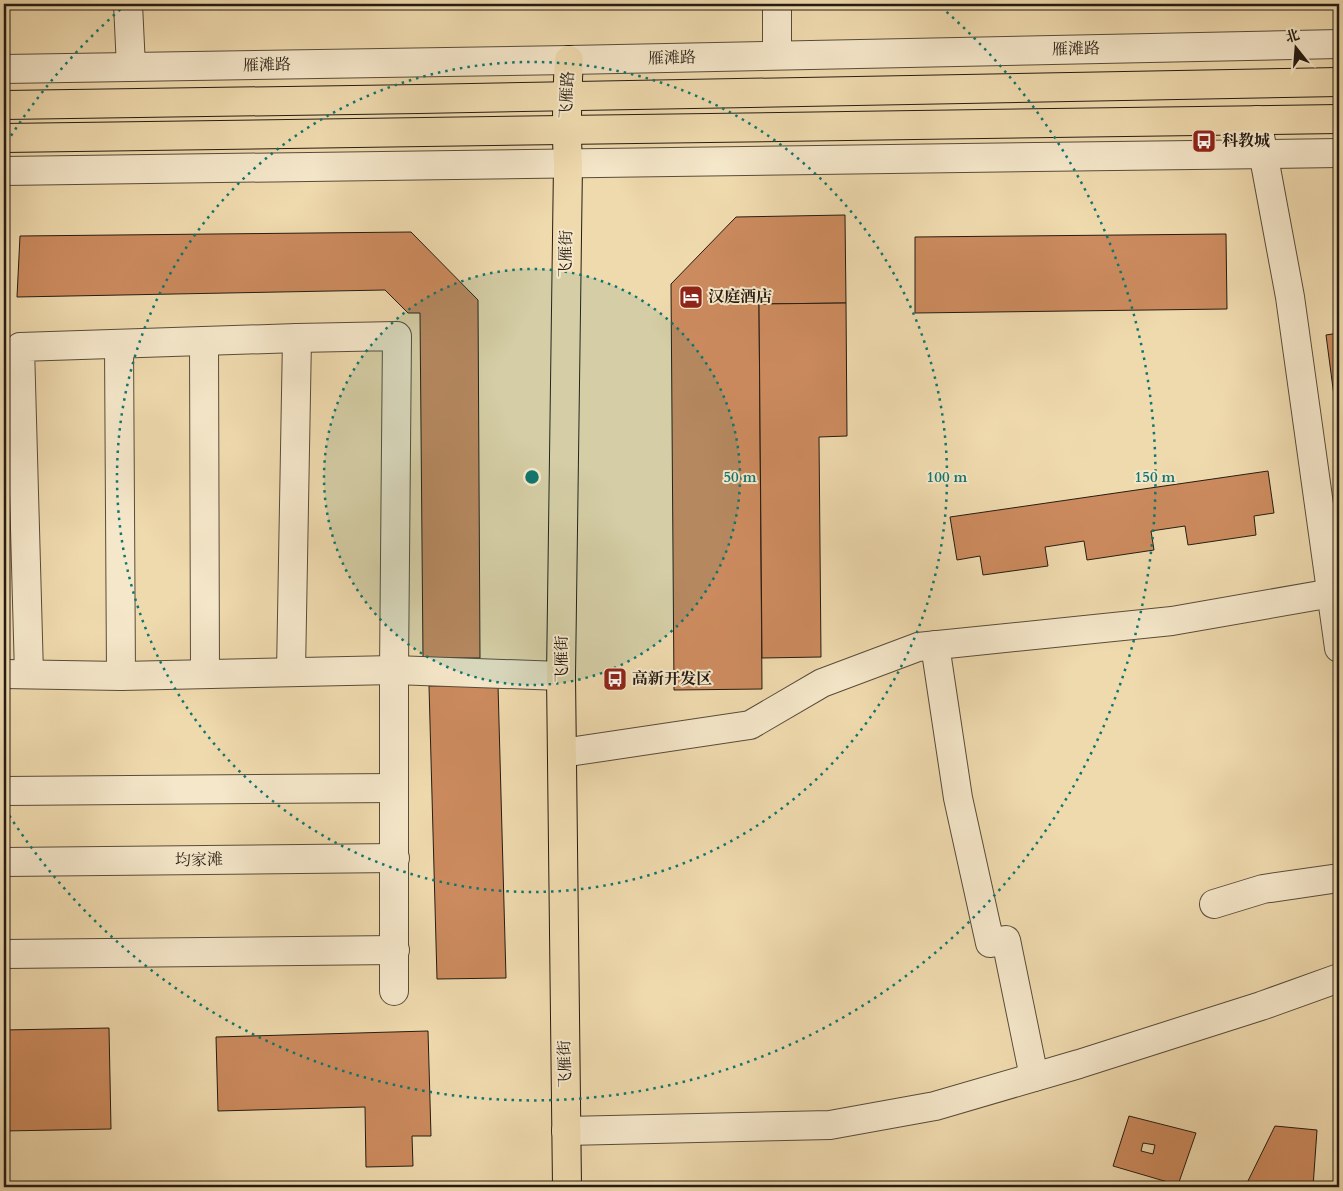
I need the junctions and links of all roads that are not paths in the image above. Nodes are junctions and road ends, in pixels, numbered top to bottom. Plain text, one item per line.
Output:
1 (128, 4) edge
2 (777, 4) edge
3 (1339, 44) edge
4 (777, 55) junction
5 (569, 60) junction
6 (131, 67) junction
7 (4, 69) edge
8 (1339, 82) edge
9 (566, 97) junction
10 (4, 104) edge
11 (1339, 119) edge
12 (1257, 120) junction
13 (566, 130) junction
14 (4, 138) edge
15 (1339, 153) edge
16 (1263, 155) junction
17 (568, 164) junction
18 (4, 171) edge
19 (297, 338) junction
20 (204, 341) junction
21 (119, 344) junction
22 (1332, 593) junction
23 (935, 645) junction
24 (1339, 648) edge
25 (4, 654) edge
26 (394, 670) junction
27 (291, 672) junction
28 (16, 674) edge
29 (205, 674) junction
30 (121, 676) junction
31 (561, 676) junction
32 (562, 753) junction
33 (394, 788) junction
34 (4, 791) edge
35 (395, 858) junction
36 (4, 862) edge
37 (1339, 878) edge
38 (1214, 904) dead end
39 (395, 950) junction
40 (4, 954) edge
41 (1339, 978) edge
42 (394, 992) dead end
43 (1034, 1077) junction
44 (566, 1131) junction
45 (567, 1187) edge

1 - 6 street
2 - 4 street
3 - 4 street, 雁滩路
4 - 5 street, 雁滩路
5 - 6 street, 雁滩路
5 - 9 main road, 飞雁路
6 - 7 street, 雁滩路
8 - 9 main road
9 - 10 main road
9 - 13 main road, 飞雁路
11 - 12 main road
12 - 13 main road
12 - 16 street
13 - 14 main road
13 - 17 main road, 飞雁街
15 - 16 street
16 - 17 street
16 - 22 street
17 - 18 street
17 - 31 main road, 飞雁街
19 - 20 street
19 - 26 street
19 - 27 street
20 - 21 street
20 - 29 street
21 - 28 street
21 - 30 street
22 - 23 street
22 - 24 street
23 - 32 street
23 - 43 street
25 - 28 street
26 - 27 street
26 - 31 street
26 - 33 street
27 - 29 street
28 - 30 street
29 - 30 street
31 - 32 main road, 飞雁街
32 - 44 main road, 飞雁街
33 - 34 street
33 - 35 street
35 - 36 street, 均家滩
35 - 39 street
37 - 38 street
39 - 40 street
39 - 42 street
41 - 43 street
43 - 44 street
44 - 45 main road, 飞雁街

